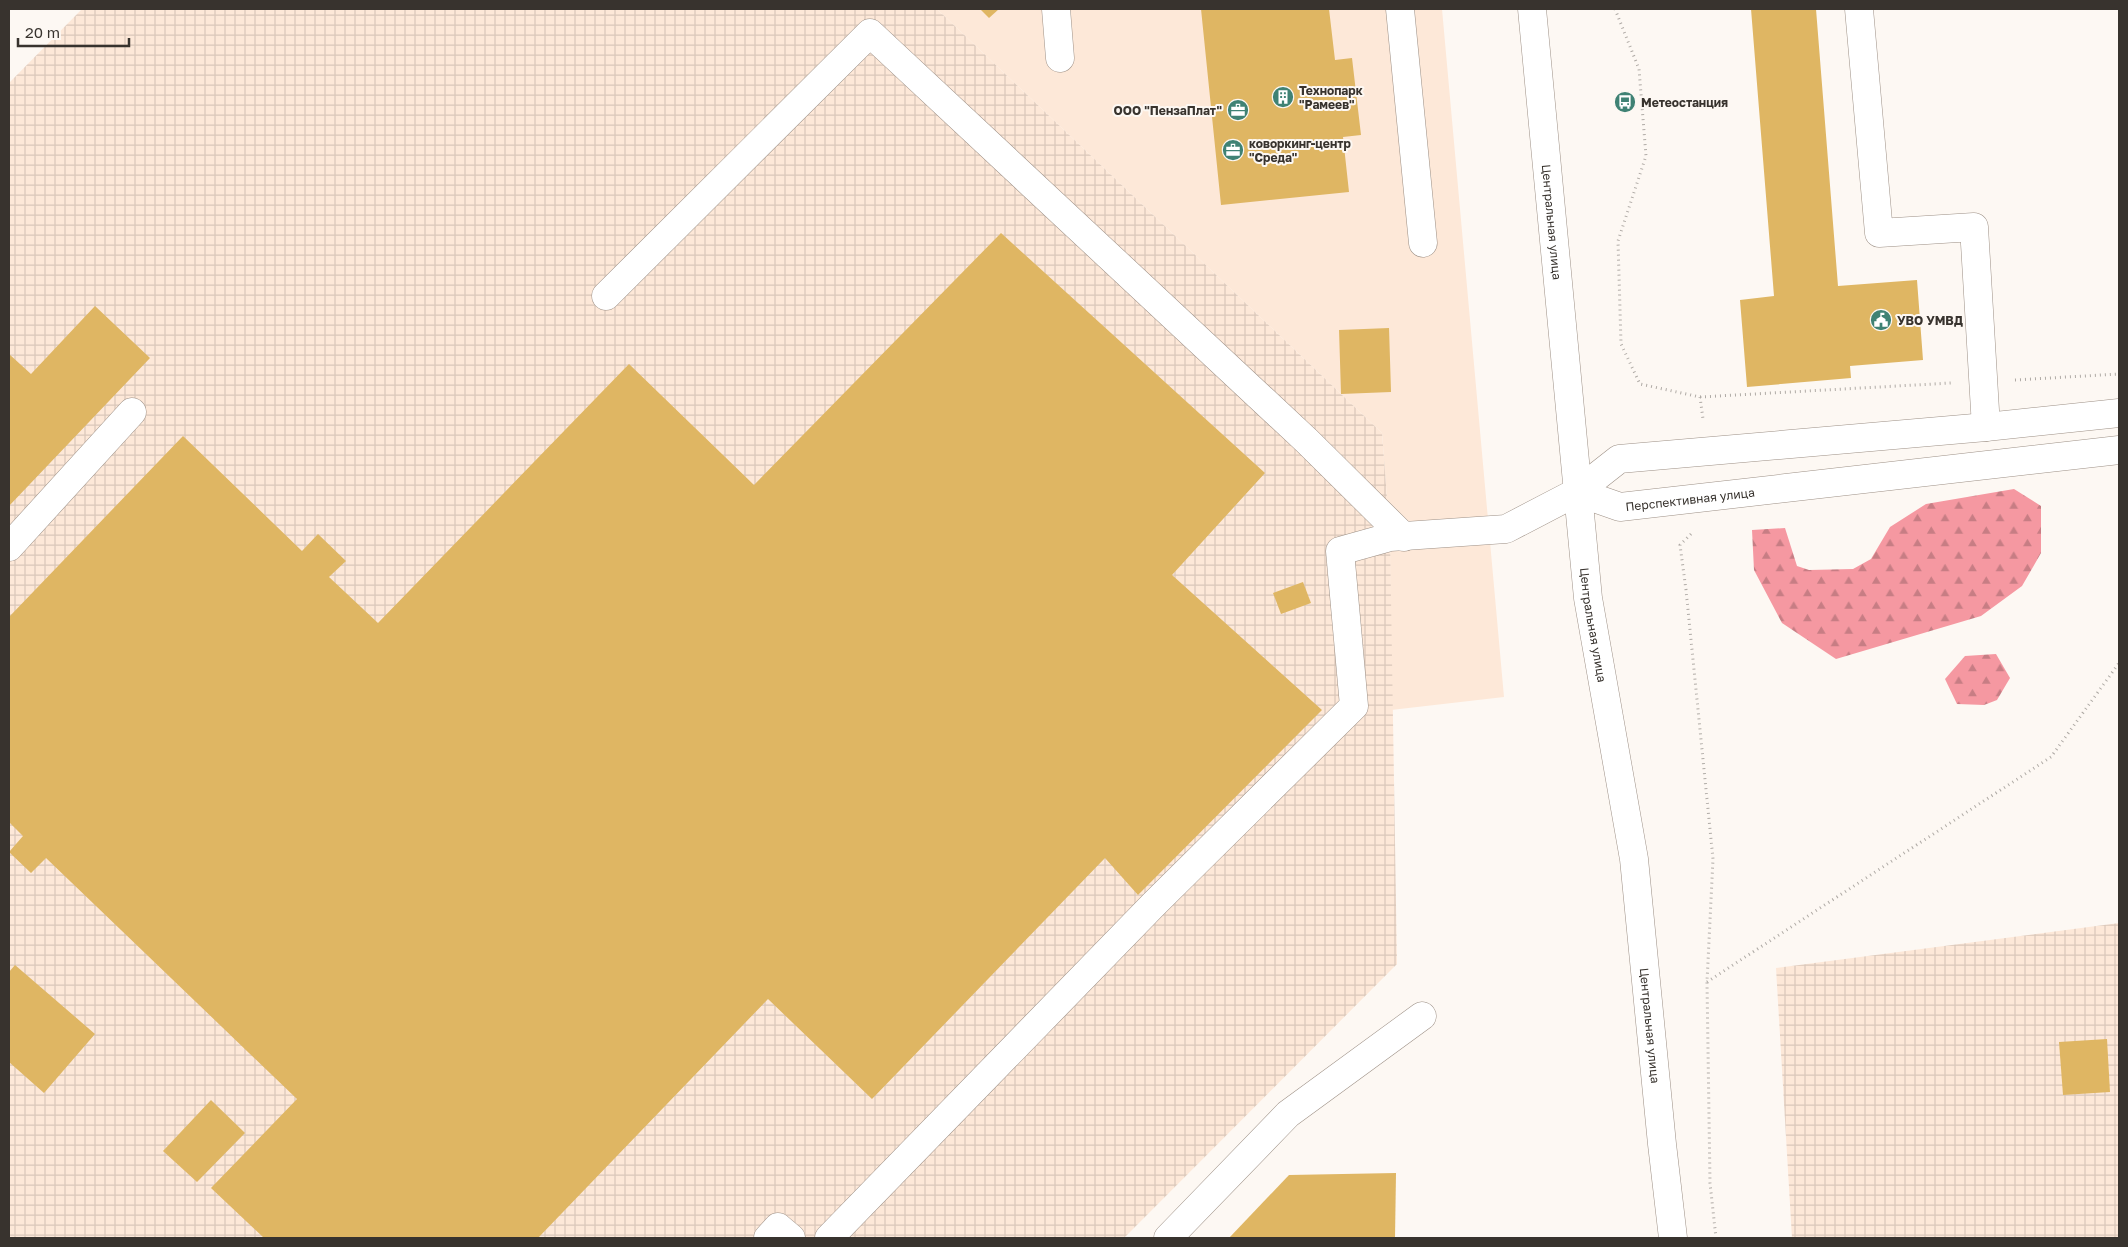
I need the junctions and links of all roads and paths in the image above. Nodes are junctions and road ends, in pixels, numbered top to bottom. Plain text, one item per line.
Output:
1 (1056, 9) edge
2 (1400, 9) edge
3 (1532, 9) edge
4 (1615, 9) edge
5 (1859, 9) edge
6 (1060, 58) dead end
7 (1422, 243) dead end
8 (606, 296) dead end
9 (2119, 374) edge
10 (1983, 382) junction
11 (1700, 397) junction
12 (132, 412) dead end
13 (2119, 413) edge
14 (1986, 427) junction
15 (1706, 450) junction
16 (2119, 450) edge
17 (1577, 492) junction
18 (1694, 531) dead end
19 (1404, 537) junction
20 (9, 547) edge
21 (2119, 663) edge
22 (1707, 982) junction
23 (1422, 1016) dead end
24 (768, 1238) edge
25 (791, 1238) edge
26 (829, 1238) edge
27 (1168, 1238) edge
28 (1673, 1238) edge
29 (1716, 1238) edge

1 - 6 main road
2 - 7 main road
3 - 17 main road, Центральная улица
4 - 11 path
5 - 10 main road
8 - 19 main road
9 - 10 path
10 - 11 path
10 - 14 main road
11 - 15 path
12 - 20 main road
13 - 14 main road
14 - 15 main road
15 - 17 main road
16 - 17 main road, Перспективная улица
17 - 19 main road
17 - 28 main road, Центральная улица
18 - 22 path
19 - 26 main road
21 - 22 path
22 - 29 path
23 - 27 main road
24 - 25 main road

